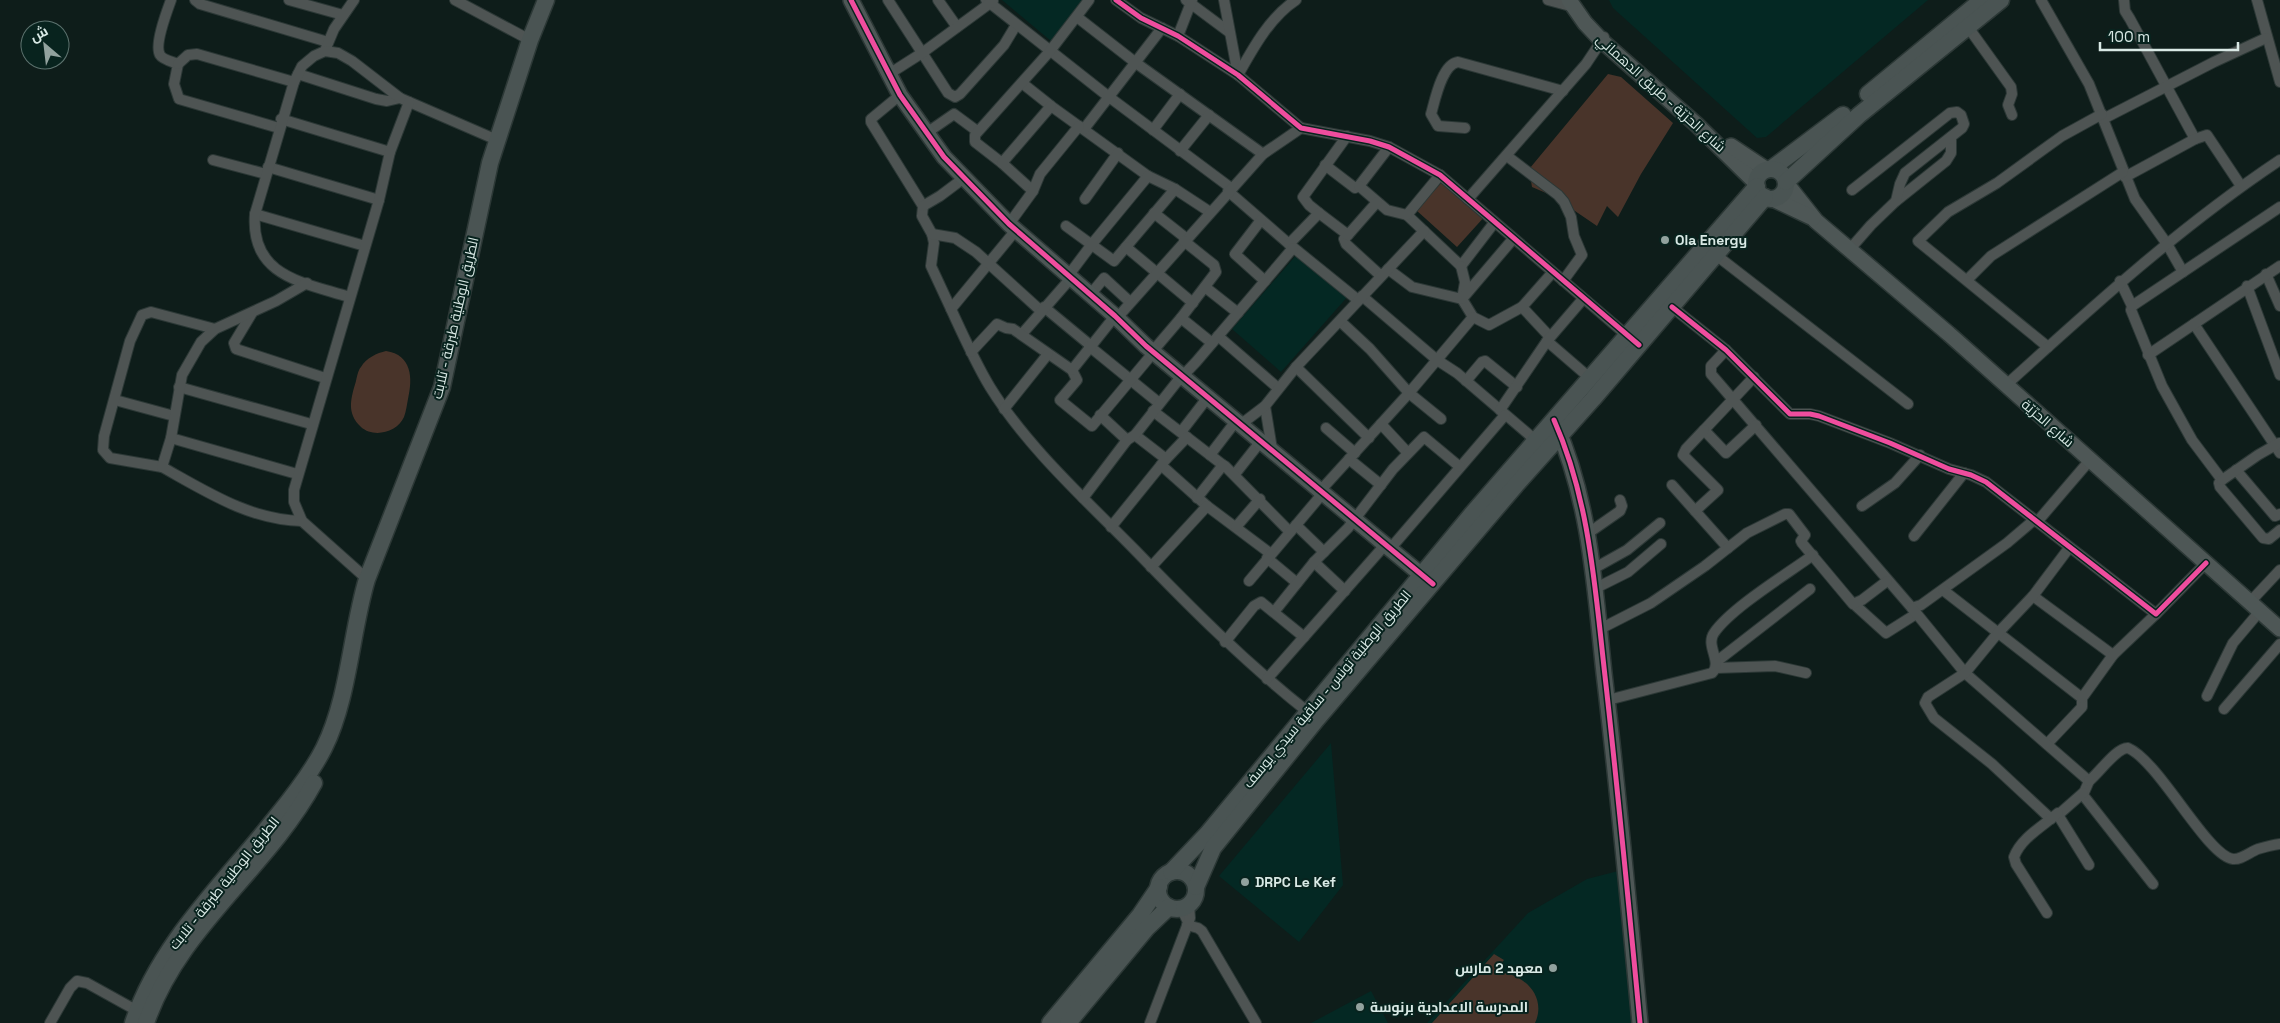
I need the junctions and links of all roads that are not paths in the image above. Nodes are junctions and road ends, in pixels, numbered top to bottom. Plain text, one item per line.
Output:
1 (171, 0) edge
2 (195, 0) edge
3 (289, 0) edge
4 (354, 0) edge
5 (455, 0) edge
6 (546, 0) edge
7 (851, 0) edge
8 (888, 0) edge
9 (938, 0) edge
10 (1089, 0) edge
11 (1116, 0) edge
12 (1224, 0) edge
13 (1296, 0) edge
14 (1548, 0) edge
15 (1982, 0) edge
16 (2001, 0) edge
17 (2041, 0) edge
18 (2124, 0) edge
19 (2257, 0) edge
20 (990, 1) edge
21 (1190, 1) edge
22 (1573, 2) edge
23 (343, 15) junction
24 (1077, 17) junction
25 (1016, 25) junction
26 (958, 27) junction
27 (1968, 27) junction
28 (1162, 28) junction
29 (1229, 32) junction
30 (1178, 36) junction
31 (1604, 38) junction
32 (2266, 38) junction
33 (530, 40) junction
34 (326, 47) junction
35 (1050, 51) junction
36 (922, 53) junction
37 (1136, 63) junction
38 (178, 64) junction
39 (889, 74) junction
40 (1238, 75) junction
41 (296, 78) junction
42 (2280, 82) edge
43 (1022, 83) junction
44 (2167, 86) junction
45 (1563, 91) junction
46 (1180, 94) junction
47 (900, 95) junction
48 (1109, 97) junction
49 (405, 100) junction
50 (1051, 106) junction
51 (1209, 115) junction
52 (2012, 115) dead end
53 (2102, 116) junction
54 (280, 124) junction
55 (1081, 127) junction
56 (1301, 128) junction
57 (1465, 128) dead end
58 (1153, 130) junction
59 (977, 131) junction
60 (928, 132) junction
61 (1347, 136) junction
62 (1951, 137) junction
63 (2195, 139) junction
64 (497, 140) junction
65 (1389, 147) junction
66 (1180, 151) junction
67 (390, 152) junction
68 (1118, 153) junction
69 (1263, 154) junction
70 (1507, 156) junction
71 (213, 160) dead end
72 (2280, 160) edge
73 (1002, 163) junction
74 (1325, 165) junction
75 (1769, 169) junction
76 (267, 171) junction
77 (1440, 175) junction
78 (2124, 175) junction
79 (1148, 176) junction
80 (964, 178) junction
81 (1786, 182) junction
82 (1359, 186) junction
83 (2241, 186) junction
84 (1175, 189) junction
85 (1033, 190) junction
86 (1230, 190) junction
87 (1852, 190) dead end
88 (1763, 191) junction
89 (1085, 198) dead end
90 (1468, 198) junction
91 (378, 200) junction
92 (1896, 201) junction
93 (1377, 202) junction
94 (923, 206) junction
95 (2280, 206) edge
96 (1210, 212) junction
97 (1154, 213) junction
98 (1319, 213) junction
99 (255, 214) junction
100 (1407, 215) junction
101 (1814, 219) junction
102 (1261, 220) junction
103 (1494, 223) junction
104 (1066, 226) dead end
105 (1012, 227) junction
106 (1424, 231) junction
107 (932, 234) junction
108 (1348, 234) junction
109 (1513, 239) junction
110 (1185, 240) junction
111 (1092, 244) junction
112 (2167, 244) junction
113 (365, 246) junction
114 (1291, 246) junction
115 (1126, 247) junction
116 (1850, 249) junction
117 (1716, 255) junction
118 (987, 263) junction
119 (1461, 266) junction
120 (2280, 266) edge
121 (1385, 272) junction
122 (2183, 272) junction
123 (1156, 273) junction
124 (1552, 273) junction
125 (2266, 274) junction
126 (1069, 277) junction
127 (1967, 280) junction
128 (1265, 281) junction
129 (1563, 281) junction
130 (2120, 281) junction
131 (307, 283) junction
132 (2247, 286) junction
133 (1205, 287) junction
134 (1090, 295) junction
135 (349, 297) junction
136 (1360, 298) junction
137 (1583, 299) junction
138 (1462, 300) junction
139 (1130, 302) junction
140 (1193, 303) junction
141 (2132, 306) junction
142 (2280, 306) edge
143 (1522, 307) junction
144 (1672, 307) junction
145 (951, 309) junction
146 (1042, 309) junction
147 (252, 313) junction
148 (1238, 313) junction
149 (1116, 317) junction
150 (1473, 317) junction
151 (1181, 318) junction
152 (1340, 321) junction
153 (2194, 324) junction
154 (215, 330) junction
155 (1022, 334) junction
156 (1548, 339) junction
157 (1215, 340) junction
158 (1633, 341) junction
159 (1090, 346) junction
160 (2048, 347) junction
161 (1726, 350) junction
162 (971, 352) junction
163 (1153, 352) junction
164 (1048, 354) junction
165 (2148, 355) junction
166 (1437, 360) junction
167 (1296, 367) junction
168 (1072, 370) junction
169 (2280, 375) edge
170 (1182, 376) junction
171 (1754, 377) junction
172 (325, 378) junction
173 (1130, 379) junction
174 (1591, 379) junction
175 (1466, 381) junction
176 (179, 386) junction
177 (2005, 386) junction
178 (1518, 387) junction
179 (1278, 388) junction
180 (1409, 393) junction
181 (1208, 397) junction
182 (1733, 399) junction
183 (115, 400) junction
184 (1908, 404) dead end
185 (1266, 406) junction
186 (1156, 407) junction
187 (1004, 409) junction
188 (1503, 412) junction
189 (1100, 415) junction
190 (174, 416) junction
191 (1441, 419) dead end
192 (1238, 423) junction
193 (311, 424) junction
194 (1381, 424) junction
195 (1756, 425) junction
196 (1326, 428) dead end
197 (1557, 428) junction
198 (1704, 430) junction
199 (1184, 434) junction
200 (1131, 437) junction
201 (171, 438) junction
202 (1368, 438) junction
203 (1266, 445) junction
204 (1541, 445) junction
205 (2278, 447) edge
206 (1407, 452) junction
207 (1210, 455) junction
208 (1920, 455) junction
209 (1352, 456) junction
210 (2090, 460) junction
211 (1163, 462) junction
212 (1223, 465) junction
213 (162, 467) junction
214 (1460, 467) junction
215 (2236, 470) junction
216 (1964, 473) junction
217 (297, 474) junction
218 (1235, 474) junction
219 (2222, 480) junction
220 (1381, 485) junction
221 (1672, 485) dead end
222 (1322, 492) junction
223 (1082, 498) junction
224 (1197, 498) junction
225 (1260, 498) junction
226 (1620, 500) dead end
227 (1207, 506) junction
228 (1862, 506) dead end
229 (1695, 511) junction
230 (2278, 517) edge
231 (1354, 519) junction
232 (302, 521) junction
233 (2036, 521) junction
234 (1660, 523) dead end
235 (1112, 527) junction
236 (1236, 527) junction
237 (1293, 528) junction
238 (2280, 530) edge
239 (1587, 534) junction
240 (1914, 536) dead end
241 (1661, 544) dead end
242 (1387, 547) junction
243 (1728, 548) junction
244 (2069, 548) junction
245 (1324, 552) junction
246 (1812, 555) junction
247 (1269, 556) junction
248 (1314, 562) junction
249 (2206, 563) junction
250 (1151, 567) junction
251 (1593, 569) junction
252 (2280, 570) edge
253 (367, 579) junction
254 (1427, 579) junction
255 (1249, 581) dead end
256 (1887, 581) junction
257 (1297, 583) junction
258 (1594, 589) junction
259 (1810, 589) dead end
260 (1345, 590) junction
261 (1943, 590) junction
262 (2033, 596) junction
263 (1855, 605) junction
264 (2255, 607) junction
265 (1914, 611) junction
266 (1274, 612) junction
267 (2156, 614) junction
268 (1600, 629) junction
269 (2280, 629) edge
270 (1997, 634) junction
271 (1304, 637) junction
272 (1226, 642) junction
273 (2280, 644) edge
274 (2113, 655) junction
275 (1716, 665) junction
276 (1806, 673) dead end
277 (1965, 673) junction
278 (1267, 680) junction
279 (2207, 696) dead end
280 (2082, 698) junction
281 (1608, 700) junction
282 (2224, 709) dead end
283 (1308, 712) junction
284 (2047, 744) junction
285 (2089, 781) junction
286 (2083, 793) junction
287 (2054, 816) junction
288 (2280, 844) edge
289 (2090, 865) dead end
290 (1171, 872) junction
291 (2153, 884) dead end
292 (1159, 887) junction
293 (1196, 887) junction
294 (1183, 913) junction
295 (2047, 913) dead end
296 (141, 1018) edge
297 (50, 1023) edge
298 (1050, 1023) edge
299 (1068, 1023) edge
300 (1150, 1023) edge
301 (1256, 1023) edge
302 (1640, 1023) edge

1 - 38 street
2 - 34 street
3 - 23 street
4 - 23 street
5 - 33 street
6 - 33 main road, الطريق الوطنية طبرقة - تلابت
7 - 39 street
8 - 36 street
9 - 26 street
10 - 24 street
11 - 28 street
12 - 29 street
13 - 40 street
14 - 22 street
15 - 75 main road
16 - 27 main road
17 - 53 street
18 - 44 street
19 - 32 street
20 - 25 street
20 - 26 street
21 - 29 street
21 - 30 street
22 - 31 street, شارع الحرّيّة - طريق الدهماني
23 - 34 street
24 - 35 street
24 - 37 street
25 - 35 street
25 - 36 street
26 - 36 street
27 - 52 street
27 - 81 main road
28 - 30 street
28 - 37 street
29 - 40 street
30 - 40 street
31 - 45 street
31 - 75 street, شارع الحرّيّة - طريق الدهماني
31 - 88 street, شارع الحرّيّة - طريق الدهماني
32 - 42 street
32 - 44 street
33 - 64 main road, الطريق الوطنية طبرقة - تلابت
34 - 41 street
34 - 49 street
35 - 43 street
35 - 48 street
36 - 39 street
37 - 46 street
37 - 48 street
38 - 41 street
38 - 54 street
39 - 47 street
40 - 56 street
41 - 49 street
41 - 54 street
43 - 50 street
43 - 59 street
44 - 53 street
44 - 63 street
45 - 57 street
45 - 70 street
46 - 51 street
46 - 58 street
47 - 60 street
47 - 94 street
48 - 55 street
48 - 58 street
49 - 64 street
49 - 67 street
50 - 55 street
50 - 73 street
51 - 66 street
51 - 69 street
53 - 78 street
53 - 127 street
54 - 67 street
54 - 76 street
55 - 68 street
55 - 85 street
56 - 61 street
56 - 69 street
58 - 66 street
59 - 60 street
59 - 73 street
60 - 80 street
61 - 65 street
61 - 74 street
62 - 87 street
62 - 92 street
62 - 92 street
63 - 78 street
63 - 83 street
64 - 253 main road, الطريق الوطنية طبرقة - تلابت
65 - 77 street
65 - 82 street
66 - 86 street
67 - 91 street
68 - 79 street
68 - 89 street
69 - 86 street
70 - 90 street
70 - 129 street
71 - 76 street
72 - 83 street
73 - 85 street
74 - 82 street
74 - 98 street
75 - 81 main road
75 - 88 main road
76 - 91 street
76 - 99 street
77 - 90 street
77 - 100 street
78 - 112 street
78 - 127 street
79 - 84 street
79 - 111 street
80 - 94 street
80 - 105 street
81 - 88 main road
81 - 101 street, شارع الحرّيّة
82 - 93 street
83 - 112 street
84 - 96 street
84 - 97 street
85 - 105 street
86 - 96 street
86 - 102 street
88 - 101 street, شارع الحرّيّة
88 - 117 main road, الطريق الوطنية تونس - ساقية سيدي يوسف
88 - 158 main road, الطريق الوطنية تونس - ساقية سيدي يوسف
90 - 103 street
91 - 113 street
92 - 116 street
93 - 100 street
93 - 108 street
94 - 107 street
95 - 122 street
96 - 110 street
97 - 110 street
97 - 115 street
98 - 108 street
98 - 114 street
99 - 113 street
99 - 131 street
100 - 106 street
101 - 116 street, شارع الحرّيّة
102 - 114 street
102 - 128 street
103 - 109 street
103 - 119 street
104 - 111 street
105 - 118 street
105 - 126 street
106 - 119 street
106 - 121 street
107 - 118 street
107 - 145 street
108 - 121 street
109 - 124 street
109 - 138 street
110 - 123 street
110 - 133 street
111 - 115 street
111 - 126 street
112 - 122 street
112 - 130 street
113 - 135 street
114 - 128 street
114 - 136 street
115 - 123 street
116 - 177 street, شارع الحرّيّة
117 - 144 main road, الطريق الوطنية تونس - ساقية سيدي يوسف
117 - 184 street
118 - 145 street
118 - 146 street
119 - 138 street
120 - 125 street
121 - 136 street
121 - 138 street
122 - 141 street
123 - 139 street
123 - 140 street
124 - 129 street
124 - 143 street
125 - 132 street
125 - 142 street
126 - 134 street
126 - 146 street
127 - 160 street
128 - 148 street
129 - 137 street
130 - 141 street
130 - 160 street
131 - 135 street
131 - 147 street
132 - 153 street
132 - 169 street
133 - 140 street
133 - 148 street
134 - 139 street
134 - 149 street
135 - 172 street
136 - 152 street
136 - 166 street
137 - 156 street
137 - 158 street
138 - 150 street
139 - 149 street
140 - 151 street
141 - 165 street
143 - 150 street
143 - 156 street
144 - 158 main road, الطريق الوطنية تونس - ساقية سيدي يوسف
144 - 161 street
145 - 162 street
146 - 155 street
146 - 159 street
147 - 154 street
147 - 172 street
148 - 157 street
149 - 159 street
149 - 163 street
150 - 166 street
151 - 157 street
151 - 163 street
152 - 167 street
152 - 180 street
153 - 165 street
153 - 205 street
154 - 176 street
154 - 183 street
155 - 162 street
155 - 164 street
156 - 174 street
156 - 178 street
157 - 170 street
157 - 179 street
158 - 174 main road, الطريق الوطنية تونس - ساقية سيدي يوسف
158 - 197 main road, الطريق الوطنية تونس - ساقية سيدي يوسف
159 - 168 street
159 - 173 street
160 - 177 street
161 - 171 street
161 - 182 street
162 - 187 street
163 - 170 street
163 - 173 street
164 - 168 street
164 - 187 street
165 - 219 street
166 - 175 street
166 - 180 street
167 - 179 street
167 - 202 street
168 - 189 street
170 - 181 street
170 - 186 street
171 - 182 street
171 - 208 street
172 - 193 street
173 - 186 street
173 - 189 street
174 - 197 main road, الطريق الوطنية تونس - ساقية سيدي يوسف
175 - 178 street
175 - 188 street
176 - 190 street
176 - 193 street
177 - 210 street, شارع الحرّيّة
178 - 188 street
179 - 185 street
180 - 191 street
180 - 194 street
181 - 192 street
181 - 199 street
182 - 195 street
182 - 198 street
183 - 190 street
183 - 213 street
185 - 192 street
185 - 203 street
186 - 199 street
186 - 200 street
187 - 223 street
188 - 204 street
188 - 214 street
189 - 200 street
190 - 201 street
192 - 203 street
192 - 207 street
193 - 217 street
194 - 202 street
194 - 206 street
195 - 198 street
195 - 256 street
196 - 209 street
197 - 204 main road, الطريق الوطنية تونس - ساقية سيدي يوسف
197 - 239 street
198 - 229 street
199 - 207 street
199 - 211 street
200 - 211 street
200 - 223 street
201 - 213 street
201 - 217 street
202 - 209 street
203 - 218 street
203 - 222 street
204 - 254 main road, الطريق الوطنية تونس - ساقية سيدي يوسف
205 - 215 street
206 - 214 street
206 - 220 street
207 - 212 street
208 - 216 street
208 - 228 street
209 - 220 street
209 - 222 street
210 - 233 street
210 - 249 street, شارع الحرّيّة
211 - 224 street
211 - 235 street
212 - 218 street
212 - 224 street
213 - 232 street
214 - 242 street
215 - 219 street
215 - 230 street
216 - 233 street
216 - 240 street
217 - 232 street
218 - 225 street
219 - 238 street
220 - 231 street
221 - 229 street
222 - 231 street
222 - 237 street
223 - 235 street
224 - 227 street
225 - 236 street
225 - 237 street
226 - 239 street
227 - 236 street
227 - 250 street
229 - 243 street
231 - 242 street
231 - 245 street
232 - 253 street
233 - 244 street
233 - 261 street
234 - 251 street
235 - 250 street
236 - 247 street
237 - 245 street
237 - 247 street
239 - 251 street
241 - 258 street
242 - 254 street
242 - 260 street
243 - 246 street
243 - 268 street
244 - 262 street
244 - 267 street
245 - 248 street
246 - 263 street
246 - 275 street
247 - 255 street
247 - 257 street
248 - 257 street
248 - 260 street
249 - 264 street, شارع الحرّيّة
249 - 267 street
250 - 272 street
251 - 258 street
252 - 264 street
253 - 296 main road, الطريق الوطنية طبرقة - تلابت
254 - 283 main road, الطريق الوطنية تونس - ساقية سيدي يوسف
254 - 293 main road, الطريق الوطنية تونس - ساقية سيدي يوسف
256 - 263 street
256 - 265 street
257 - 266 street
258 - 268 street
259 - 275 street
260 - 271 street
261 - 265 street
261 - 270 street
262 - 270 street
262 - 274 street
263 - 265 street
264 - 269 street, شارع الحرّيّة
264 - 279 street
265 - 277 street
266 - 271 street
266 - 272 street
267 - 274 street
268 - 281 street
270 - 277 street
270 - 280 street
271 - 278 street
272 - 278 street
273 - 282 street
274 - 280 street
275 - 276 street
275 - 281 street
277 - 284 street
277 - 287 street
278 - 283 street
280 - 284 street
281 - 302 street
283 - 290 main road, الطريق الوطنية تونس - ساقية سيدي يوسف
284 - 285 street
285 - 286 street
285 - 288 street
286 - 287 street
286 - 291 street
287 - 289 street
287 - 295 street
290 - 292 main road
290 - 293 main road
292 - 294 main road
292 - 298 main road
293 - 294 main road
294 - 299 main road
294 - 300 street
294 - 301 street
296 - 297 street

